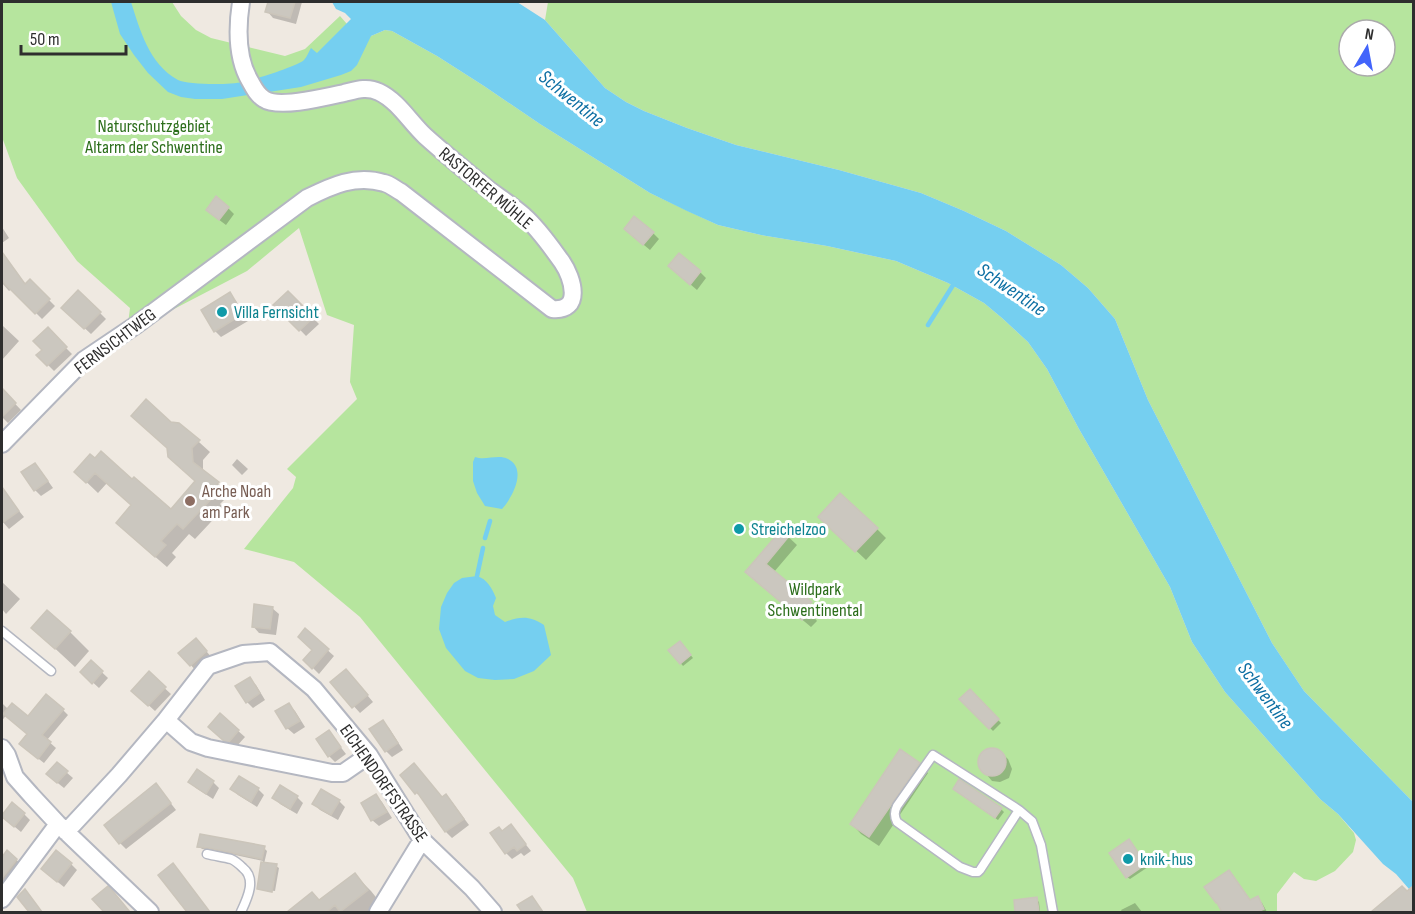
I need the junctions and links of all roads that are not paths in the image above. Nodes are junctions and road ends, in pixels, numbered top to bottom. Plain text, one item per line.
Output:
1 (241, 2) edge
2 (210, 270) joint
3 (2, 444) edge
4 (2, 630) edge
5 (51, 671) dead end
6 (166, 720) junction
7 (2, 748) edge
8 (369, 755) junction
9 (1019, 810) junction
10 (62, 828) junction
11 (422, 840) junction
12 (207, 854) dead end
13 (2, 899) edge
14 (150, 912) edge
15 (240, 912) edge
16 (378, 912) edge
17 (493, 912) edge
18 (1053, 912) edge

1 - 2 street, RASTORFER MÜHLE
2 - 3 street, FERNSICHTWEG
4 - 5 lane
6 - 8 street
6 - 8 street, EICHENDORFFSTRASSE
6 - 10 street, EICHENDORFFSTRASSE
7 - 10 street
8 - 11 street, EICHENDORFFSTRASSE
9 - 9 lane
9 - 18 lane
10 - 13 street, EICHENDORFFSTRASSE
10 - 14 street
11 - 16 street
11 - 17 street, EICHENDORFFSTRASSE
12 - 15 lane

